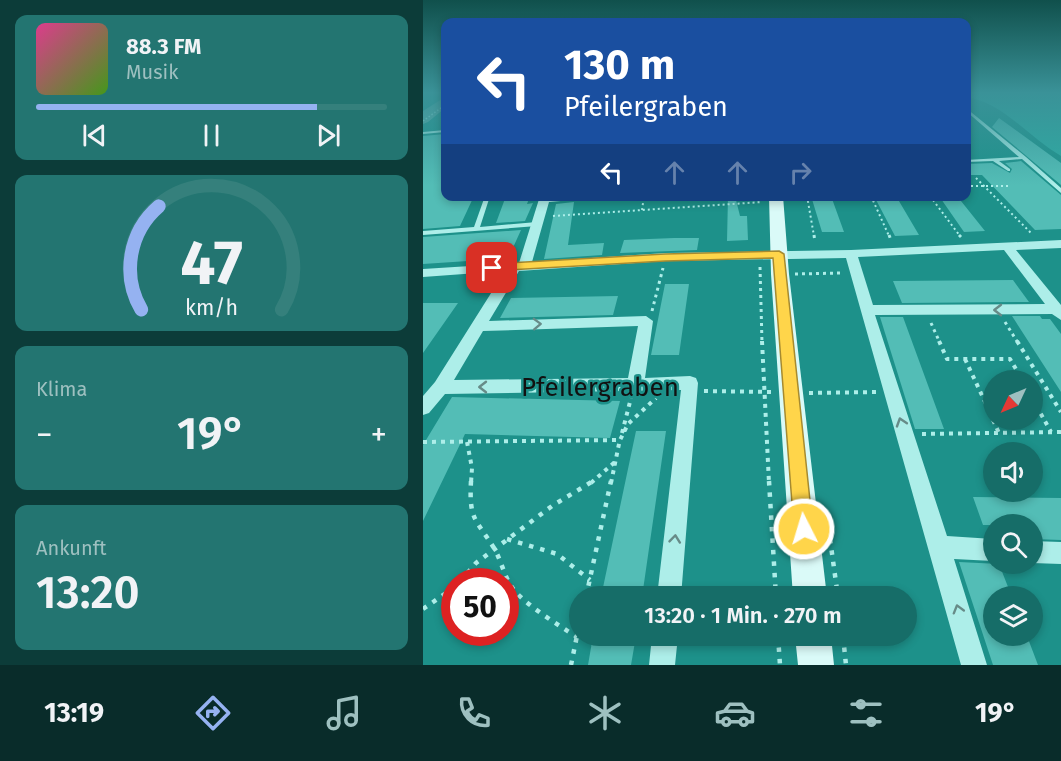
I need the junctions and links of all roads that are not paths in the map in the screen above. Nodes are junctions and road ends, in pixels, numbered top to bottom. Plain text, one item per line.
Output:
1 (983, 123) edge
2 (441, 131) edge
3 (423, 133) edge
4 (1024, 158) junction
5 (995, 160) junction
6 (971, 161) edge
7 (1008, 170) dead end
8 (1061, 191) edge
9 (486, 201) edge
10 (543, 201) edge
11 (765, 202) edge
12 (538, 221) junction
13 (475, 230) junction
14 (423, 233) edge
15 (1061, 244) edge
16 (1007, 246) junction
17 (851, 254) junction
18 (774, 261) junction
19 (520, 265) junction
20 (423, 273) edge
21 (865, 310) junction
22 (1059, 312) edge
23 (478, 326) junction
24 (635, 385) junction
25 (441, 387) junction
26 (423, 408) edge
27 (941, 547) junction
28 (983, 549) edge
29 (1043, 552) edge
30 (1061, 553) edge
31 (670, 586) edge
32 (809, 586) edge
33 (664, 646) edge
34 (814, 646) edge
35 (662, 665) edge
36 (816, 665) edge
37 (974, 665) edge

1 - 4 lane
2 - 3 lane
4 - 5 lane
4 - 8 lane
5 - 6 lane
5 - 7 lane
9 - 13 lane
10 - 12 street
11 - 18 main road
12 - 13 lane
12 - 19 street
13 - 14 lane
15 - 16 street
16 - 17 street
16 - 22 street
17 - 18 street
17 - 21 street
18 - 19 street
18 - 32 main road
19 - 20 street
19 - 23 street
22 -> 21 street
27 -> 21 street
23 -> 24 street
23 - 25 street
24 -> 25 street, Pfeilergraben
31 -> 24 street, Pfeilergraben
25 - 26 street
27 - 28 street
37 -> 27 street
29 - 30 street
33 - 35 street
34 - 36 main road

